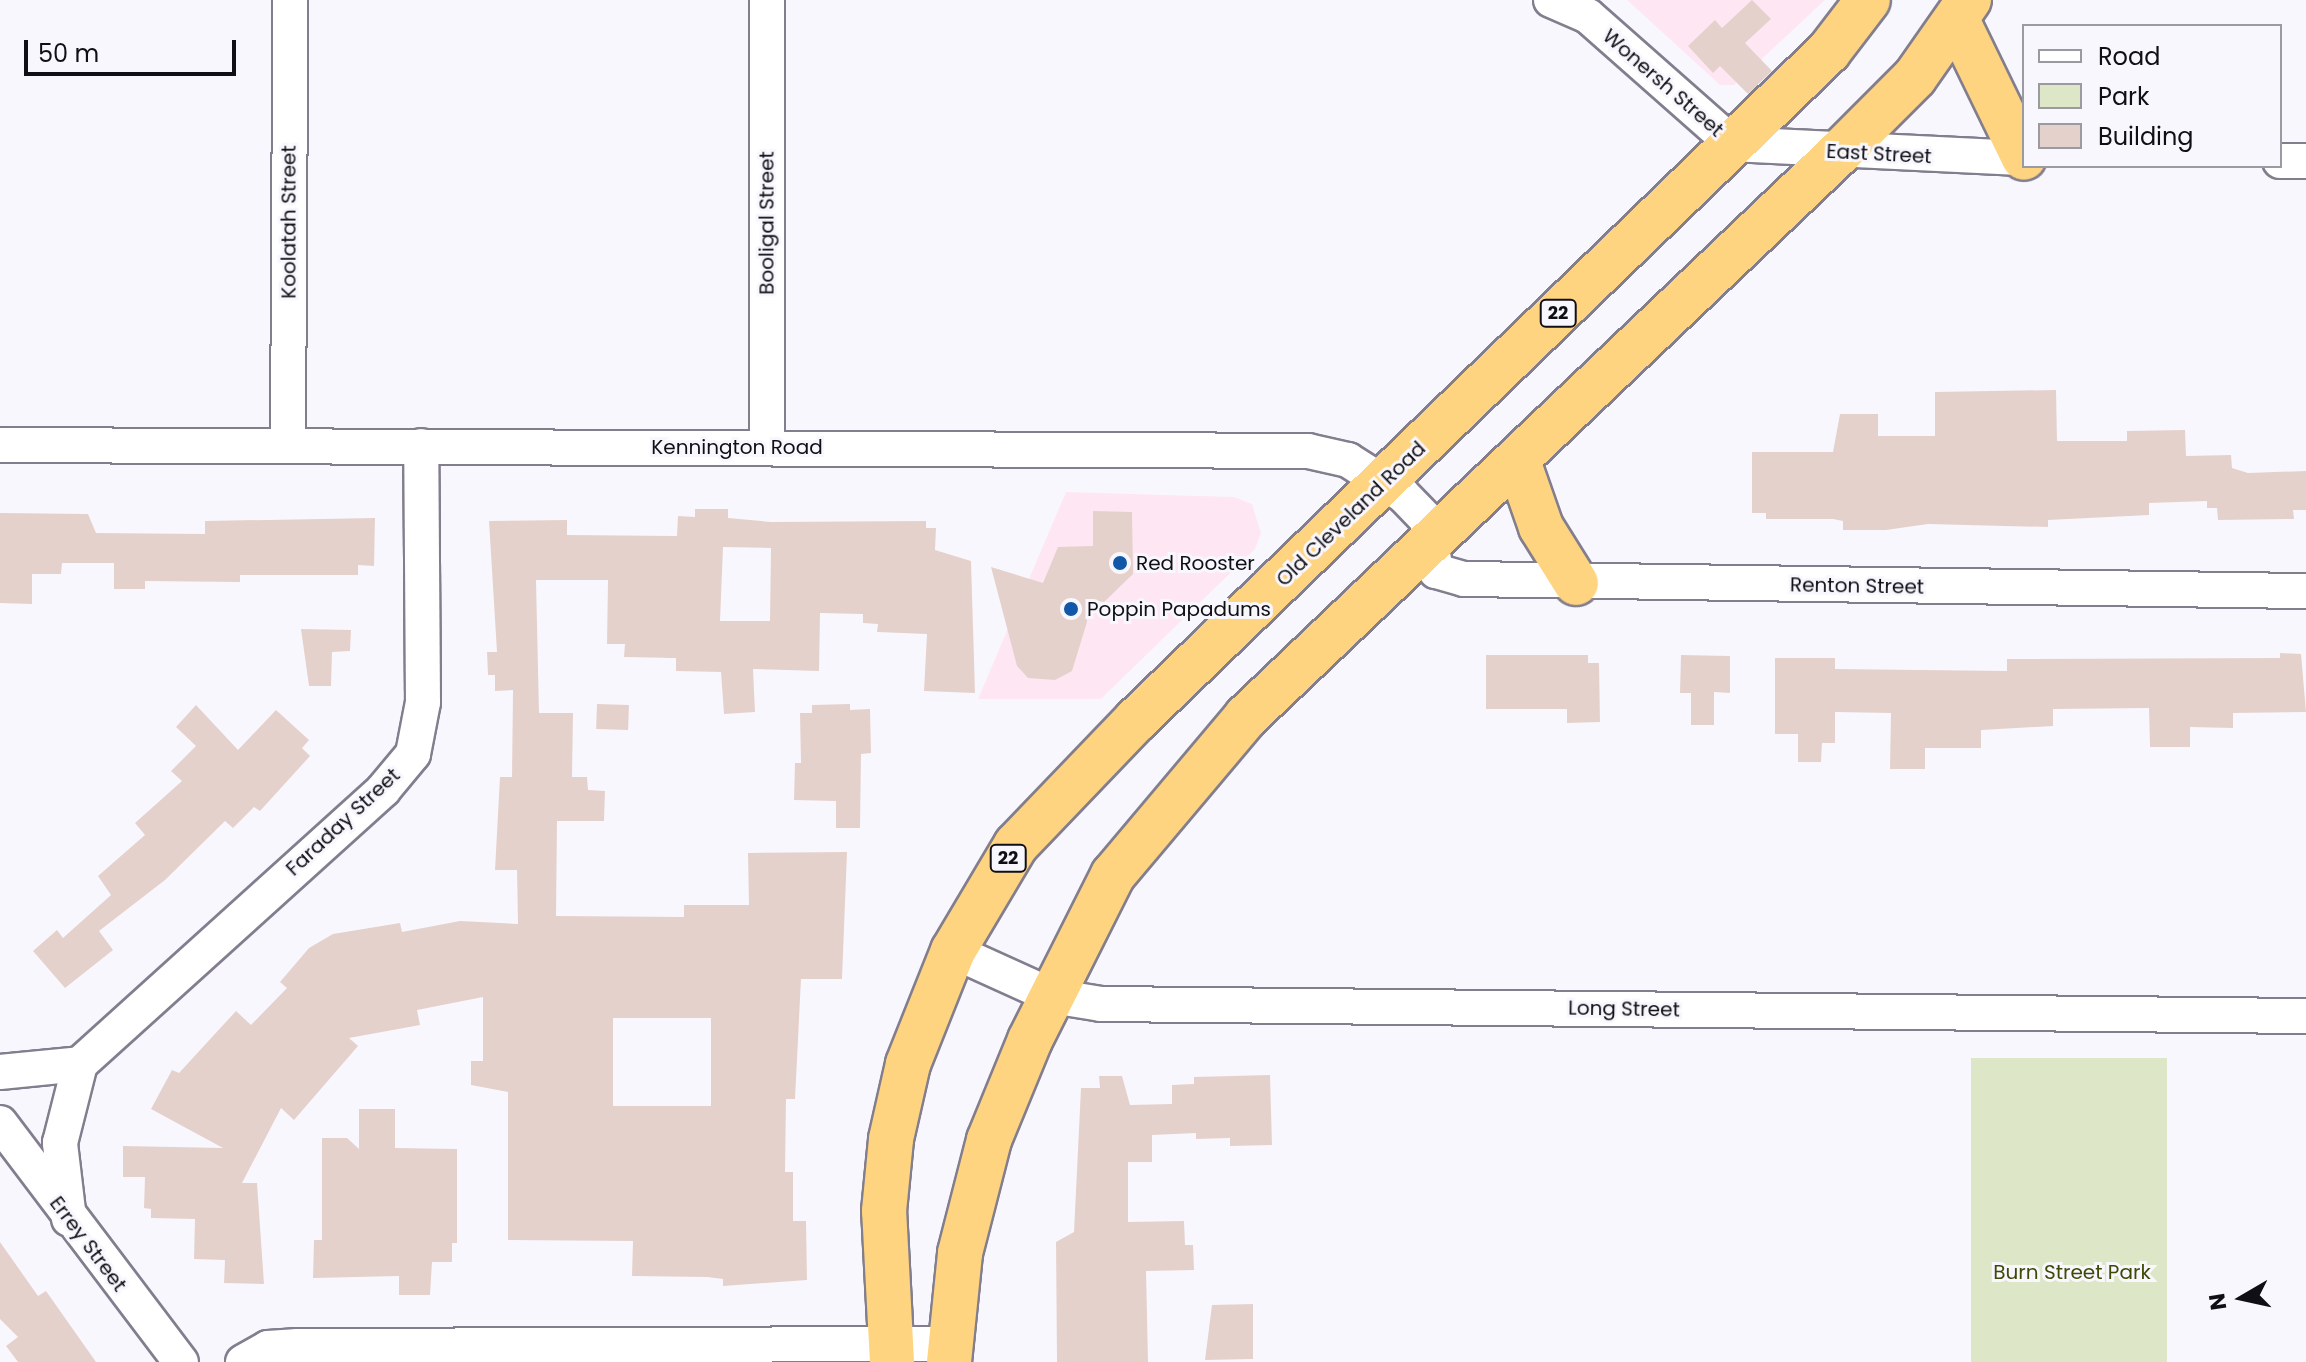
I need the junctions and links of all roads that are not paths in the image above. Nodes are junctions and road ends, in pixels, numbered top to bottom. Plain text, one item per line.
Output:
1 (290, 0) edge
2 (767, 0) edge
3 (1551, 0) edge
4 (1868, 0) edge
5 (1963, 10) edge
6 (1733, 144) junction
7 (1839, 153) junction
8 (2022, 153) edge
9 (2022, 158) edge
10 (2282, 161) edge
11 (2306, 161) edge
12 (288, 444) junction
13 (0, 445) edge
14 (421, 446) junction
15 (767, 447) junction
16 (1518, 461) junction
17 (1383, 483) junction
18 (1431, 544) junction
19 (1576, 583) junction
20 (2306, 591) edge
21 (953, 951) junction
22 (1052, 996) junction
23 (2306, 1016) edge
24 (80, 1064) junction
25 (0, 1072) edge
26 (0, 1123) edge
27 (69, 1219) junction
28 (949, 1353) edge
29 (891, 1354) edge
30 (181, 1362) edge
31 (243, 1362) edge

1 - 12 street, Koolatah Street
2 - 15 street, Booligal Street
3 - 6 street, Wonersh Street
4 - 6 highway, Old Cleveland Road / 22
5 - 7 highway
5 - 8 highway
6 - 7 street, East Street
6 - 17 highway, Old Cleveland Road / 22
7 - 9 street, East Street
7 - 16 highway
10 - 11 street
12 - 13 street, Kennington Road
12 - 14 street, Kennington Road
14 - 15 street, Kennington Road
14 - 24 street, Faraday Street
15 - 17 street, Kennington Road
16 - 18 highway
16 - 19 highway
17 - 18 street, Kennington Road
17 - 21 highway, Old Cleveland Road / 22
18 - 19 street, Renton Street
18 - 22 highway
19 - 20 street, Renton Street
21 - 22 street, Long Street
21 - 29 highway, Old Cleveland Road / 22
22 - 23 street, Long Street
22 - 28 highway
24 - 25 street
24 - 27 street
26 - 27 street, Errey Street
27 - 30 street, Errey Street
28 - 29 street
29 - 31 street

